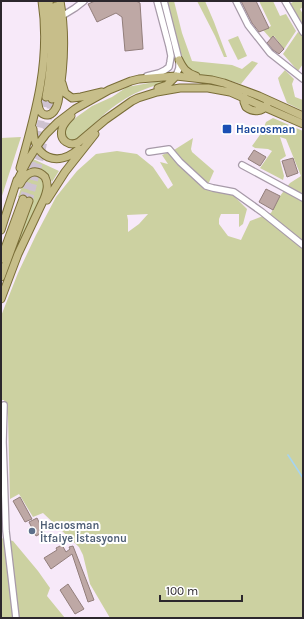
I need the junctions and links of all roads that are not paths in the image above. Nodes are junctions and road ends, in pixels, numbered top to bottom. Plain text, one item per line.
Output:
1 (42, 1) edge
2 (49, 1) edge
3 (56, 1) edge
4 (60, 1) edge
5 (84, 1) edge
6 (157, 1) edge
7 (164, 1) edge
8 (236, 1) edge
9 (285, 1) edge
10 (62, 16) junction
11 (303, 32) edge
12 (179, 60) junction
13 (176, 76) junction
14 (61, 77) junction
15 (203, 78) junction
16 (139, 79) junction
17 (303, 79) edge
18 (109, 90) junction
19 (138, 98) junction
20 (38, 102) junction
21 (266, 104) junction
22 (75, 110) junction
23 (303, 116) edge
24 (34, 119) junction
25 (105, 120) junction
26 (303, 124) edge
27 (91, 138) junction
28 (37, 146) junction
29 (149, 152) dead end
30 (242, 165) dead end
31 (16, 183) junction
32 (303, 198) edge
33 (11, 201) junction
34 (35, 218) junction
35 (1, 230) edge
36 (303, 245) edge
37 (1, 259) edge
38 (1, 277) edge
39 (1, 299) edge
40 (4, 404) dead end
41 (16, 618) edge

1 - 20 main road
2 - 3 main road
4 - 10 main road
5 - 10 street
6 - 16 street
7 - 12 street
8 - 17 street
9 - 11 street
10 - 14 main road
12 - 13 street
12 - 15 main road
13 - 15 main road
13 - 16 main road
13 - 19 main road
14 - 18 main road
14 - 20 main road
15 - 21 main road
16 - 18 main road
18 - 22 main road
19 - 21 main road
19 - 25 main road
20 - 24 main road
21 - 23 main road
21 - 26 main road
22 - 25 main road
22 - 28 main road
24 - 28 main road
24 - 31 main road
25 - 27 main road
27 - 28 main road
27 - 34 main road
28 - 31 main road
29 - 36 street
30 - 32 street
31 - 33 main road
33 - 34 main road
33 - 35 main road
34 - 39 main road
37 - 38 main road
40 - 41 street

